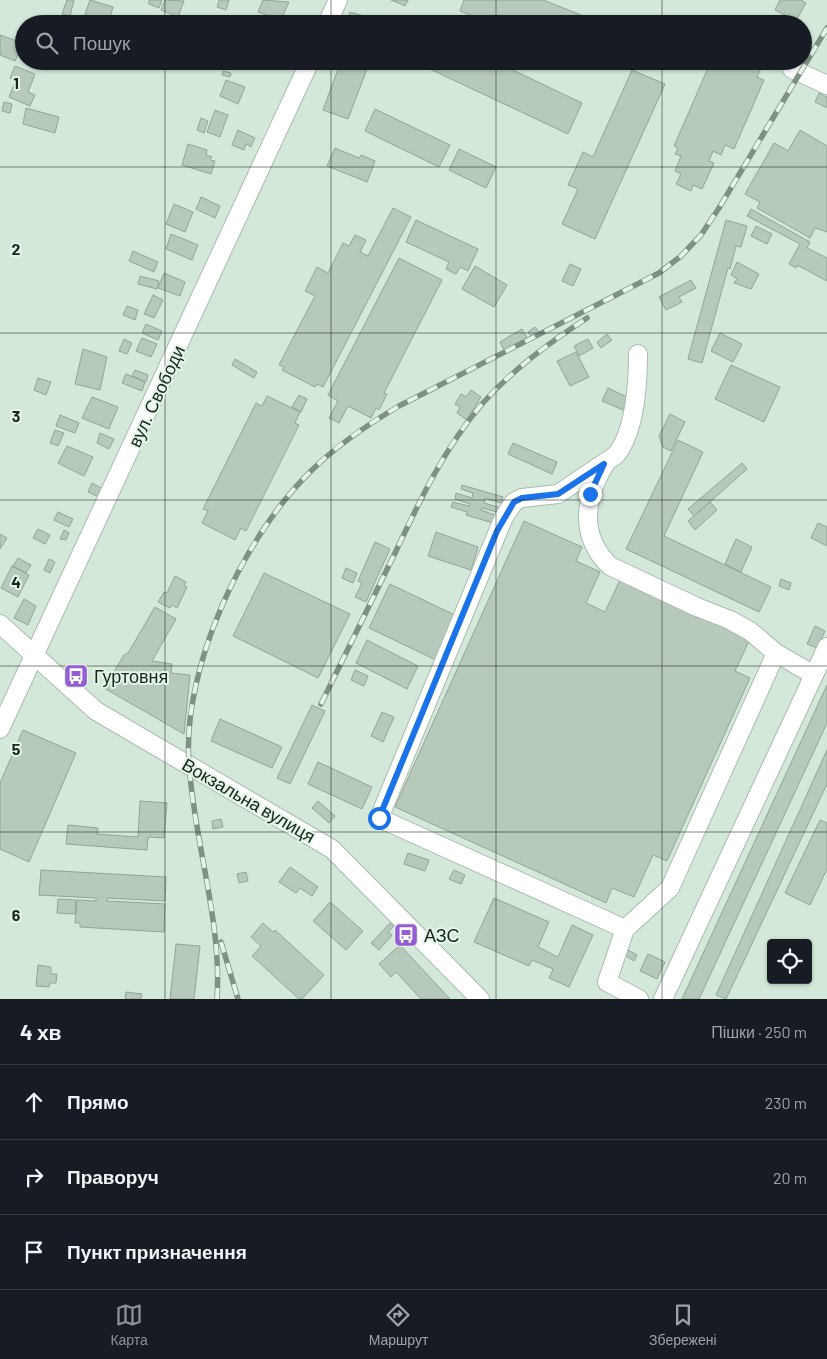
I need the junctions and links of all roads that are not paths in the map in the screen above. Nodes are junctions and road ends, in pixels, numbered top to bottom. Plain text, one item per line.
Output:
1 (338, 0) edge
2 (331, 15) edge
3 (306, 70) edge
4 (794, 70) edge
5 (827, 85) edge
6 (638, 354) dead end
7 (604, 464) junction
8 (0, 624) edge
9 (827, 647) edge
10 (776, 653) junction
11 (36, 655) junction
12 (814, 675) junction
13 (0, 729) edge
14 (625, 929) junction
15 (480, 999) edge
16 (640, 999) edge
17 (663, 999) edge

1 - 2 street
3 - 11 street, вул. Свободи
4 - 5 street
6 - 7 street
7 - 10 street
7 - 14 street
8 - 11 street, Вокзальна вулиця
9 - 12 street
10 - 12 street
10 - 14 street
11 - 13 street, вул. Свободи
11 - 15 street, Вокзальна вулиця
12 - 17 street
14 - 16 street

